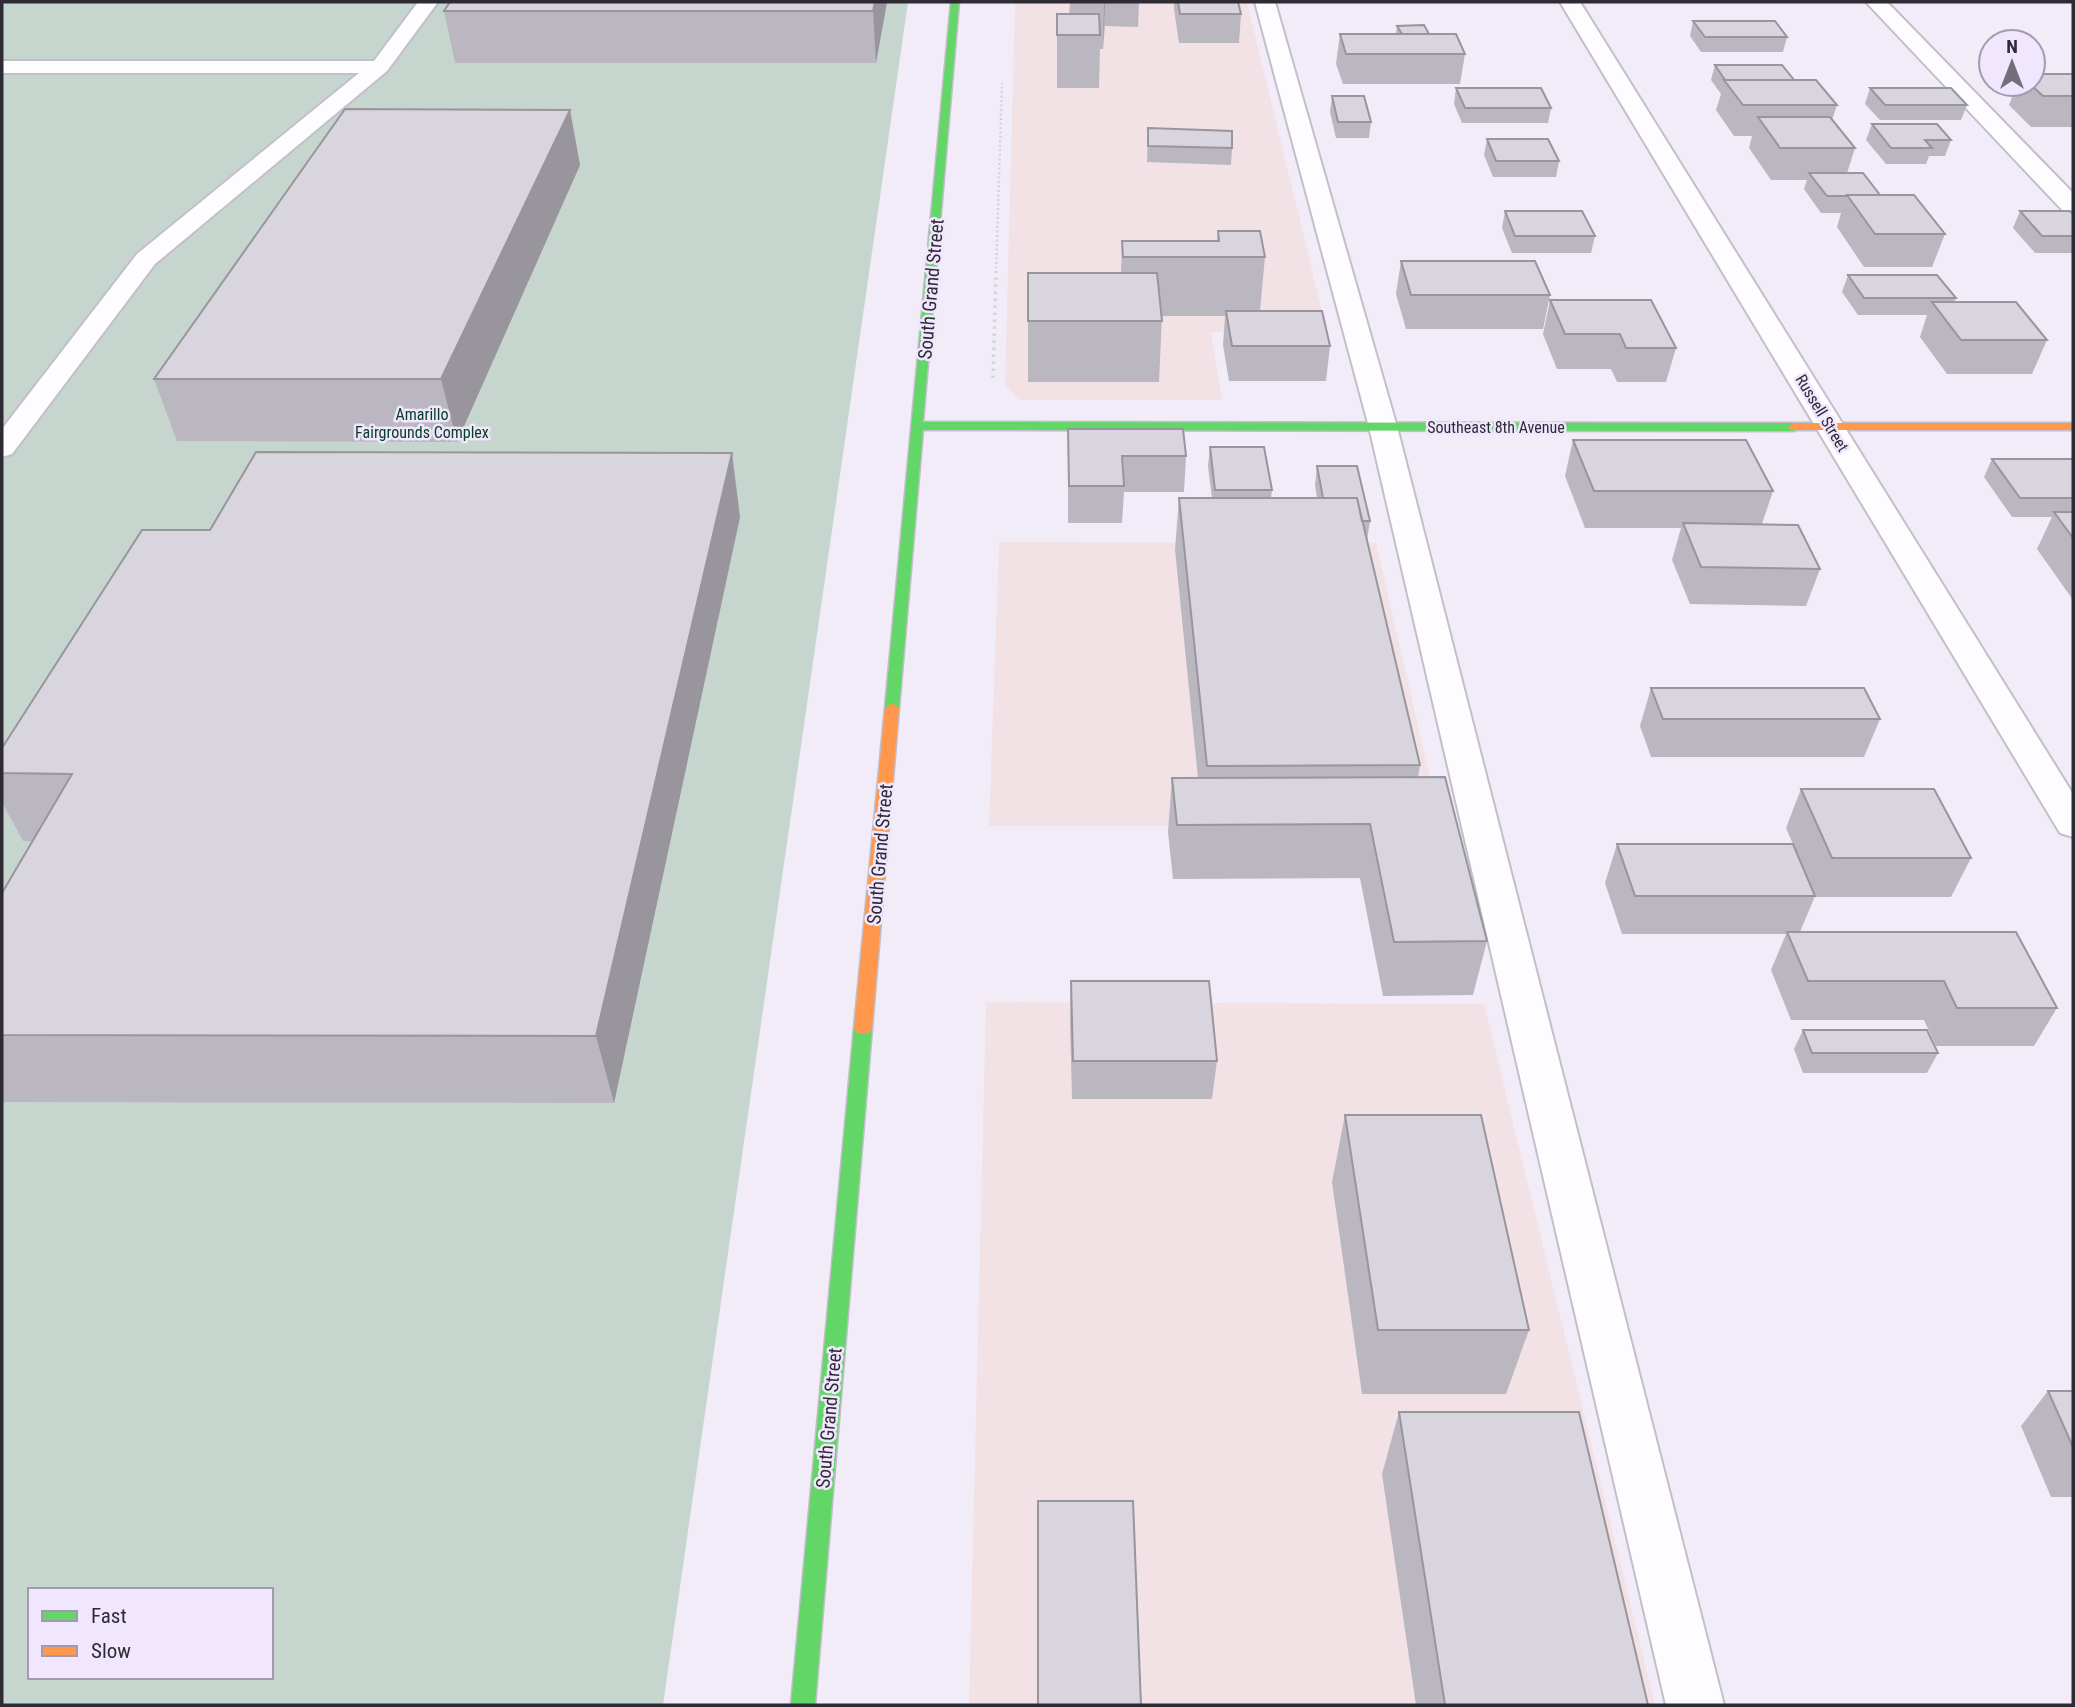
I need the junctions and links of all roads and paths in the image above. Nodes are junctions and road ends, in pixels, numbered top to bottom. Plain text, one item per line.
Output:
1 (428, 2) edge
2 (955, 2) edge
3 (1265, 2) edge
4 (1570, 2) edge
5 (1876, 2) edge
6 (2, 67) edge
7 (380, 67) junction
8 (1002, 80) dead end
9 (2073, 207) edge
10 (993, 387) dead end
11 (919, 426) junction
12 (1383, 427) junction
13 (1831, 427) junction
14 (2073, 427) edge
15 (2, 448) edge
16 (2073, 824) edge
17 (803, 1705) edge
18 (1695, 1705) edge

1 - 7 street
2 - 11 main road, South Grand Street
3 - 12 street
4 - 13 street, Russell Street
5 - 9 street
6 - 7 street
7 - 15 street
8 - 10 path
11 - 12 main road, Southeast 8th Avenue
11 - 17 main road, South Grand Street
12 - 13 main road, Southeast 8th Avenue
12 - 18 street
13 - 14 main road, Southeast 8th Avenue
13 - 16 street, Russell Street

